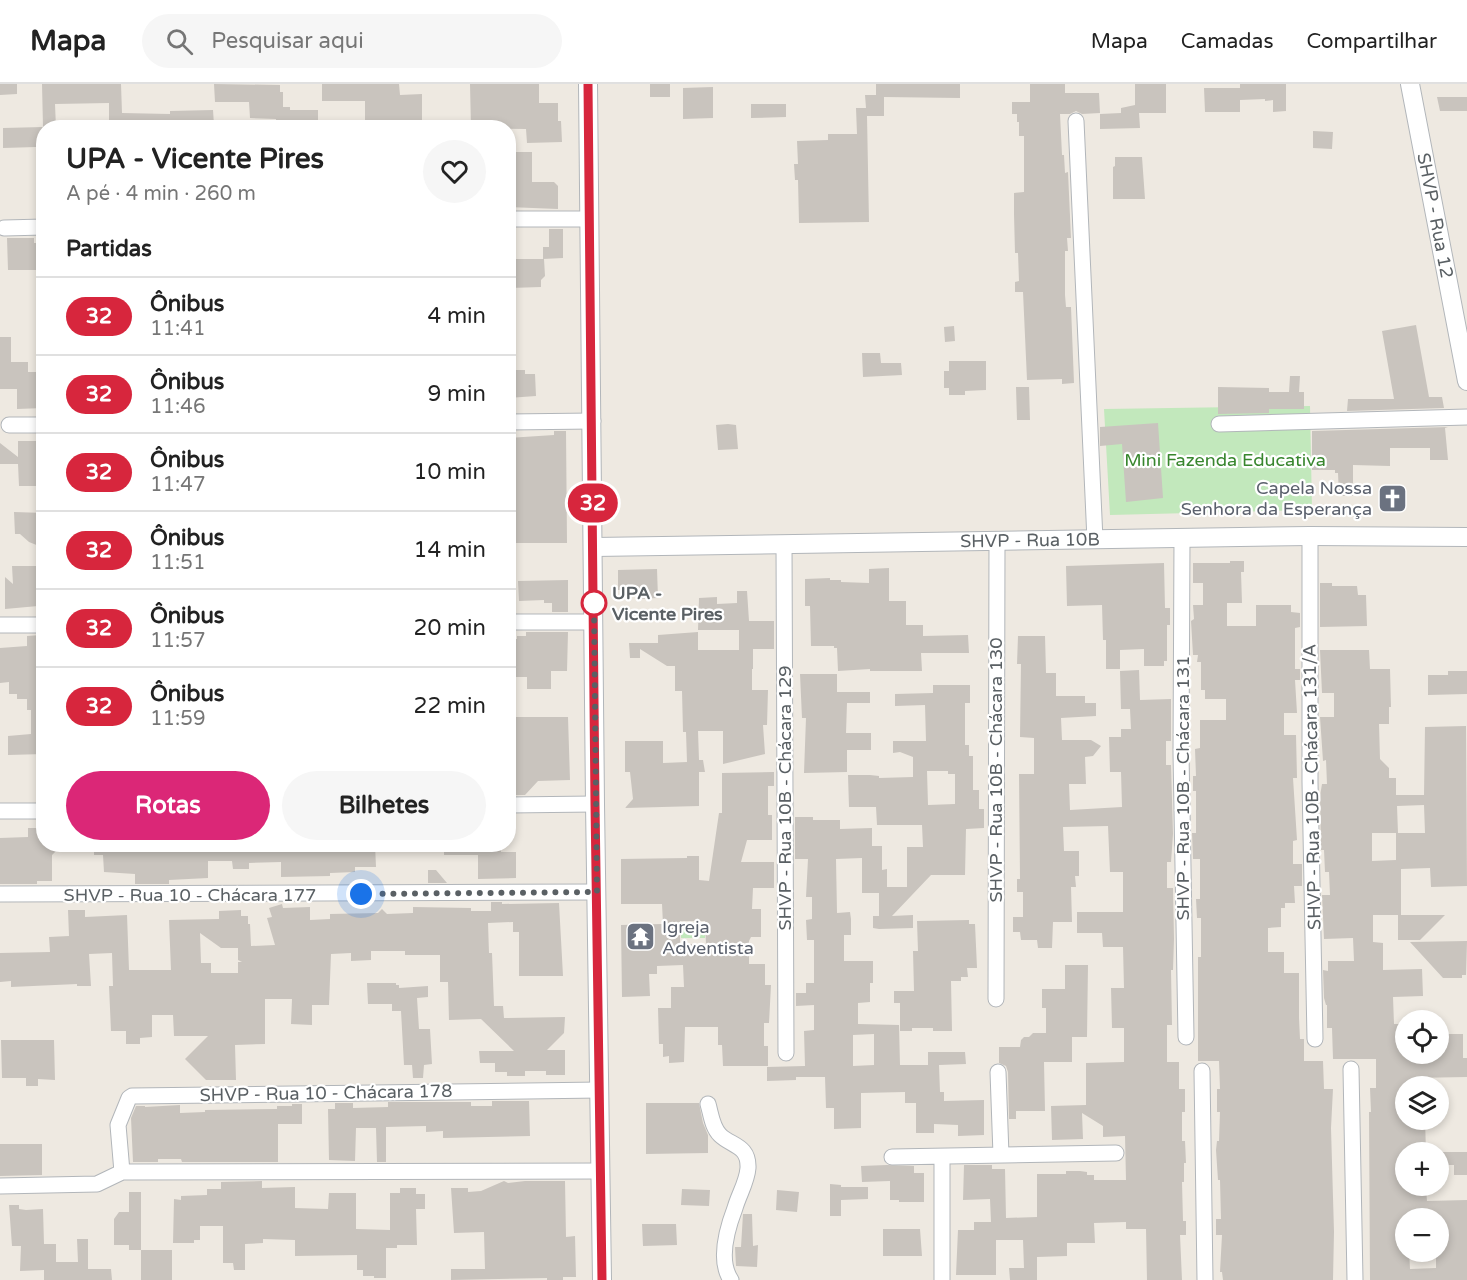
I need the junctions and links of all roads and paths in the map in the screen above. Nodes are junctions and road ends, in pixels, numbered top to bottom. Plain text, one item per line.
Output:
1 (588, 84) edge
2 (1410, 84) edge
3 (1076, 122) dead end
4 (516, 219) edge
5 (590, 219) junction
6 (36, 227) edge
7 (4, 228) dead end
8 (1467, 381) edge
9 (1467, 417) edge
10 (592, 421) junction
11 (516, 422) edge
12 (1219, 424) dead end
13 (9, 425) dead end
14 (36, 425) edge
15 (1310, 536) junction
16 (1467, 537) edge
17 (1182, 539) junction
18 (997, 540) junction
19 (1095, 540) junction
20 (784, 544) junction
21 (594, 547) junction
22 (516, 622) edge
23 (594, 622) junction
24 (0, 625) edge
25 (36, 625) edge
26 (595, 804) junction
27 (516, 805) edge
28 (0, 811) edge
29 (36, 811) edge
30 (597, 892) junction
31 (0, 894) edge
32 (996, 999) dead end
33 (1186, 1037) dead end
34 (1315, 1039) dead end
35 (786, 1053) dead end
36 (1351, 1069) dead end
37 (1202, 1071) dead end
38 (998, 1072) dead end
39 (600, 1090) junction
40 (708, 1104) dead end
41 (1116, 1153) dead end
42 (1001, 1155) junction
43 (892, 1157) dead end
44 (942, 1157) junction
45 (601, 1171) junction
46 (122, 1172) junction
47 (0, 1186) edge
48 (602, 1280) edge
49 (731, 1280) edge
50 (942, 1280) edge
51 (1205, 1280) edge
52 (1355, 1280) edge

1 - 5 street
2 - 8 street, SHVP - Rua 12
3 - 19 street
4 - 5 street
5 - 10 street
6 - 7 street
9 - 12 street
10 - 11 street
10 - 21 street
13 - 14 street
15 - 16 street, SHVP - Rua 10B
15 - 17 street, SHVP - Rua 10B
15 - 34 street, SHVP - Rua 10B - Chácara 131/A
17 - 19 street, SHVP - Rua 10B
17 - 33 street, SHVP - Rua 10B - Chácara 131
18 - 19 street, SHVP - Rua 10B
18 - 20 street, SHVP - Rua 10B
18 - 32 street, SHVP - Rua 10B - Chácara 130
20 - 21 street, SHVP - Rua 10B
20 - 35 street, SHVP - Rua 10B - Chácara 129
21 - 23 street
22 - 23 street
23 - 26 street
24 - 25 street
26 - 27 street
26 - 30 street
28 - 29 street
30 - 31 street, SHVP - Rua 10 - Chácara 177
30 - 39 street
36 - 52 street
37 - 51 street
38 - 42 street
39 - 45 street
39 - 46 street, SHVP - Rua 10 - Chácara 178
40 - 49 street
41 - 42 street
42 - 44 street
43 - 44 street
44 - 50 street
45 - 46 street
45 - 48 street
46 - 47 street

